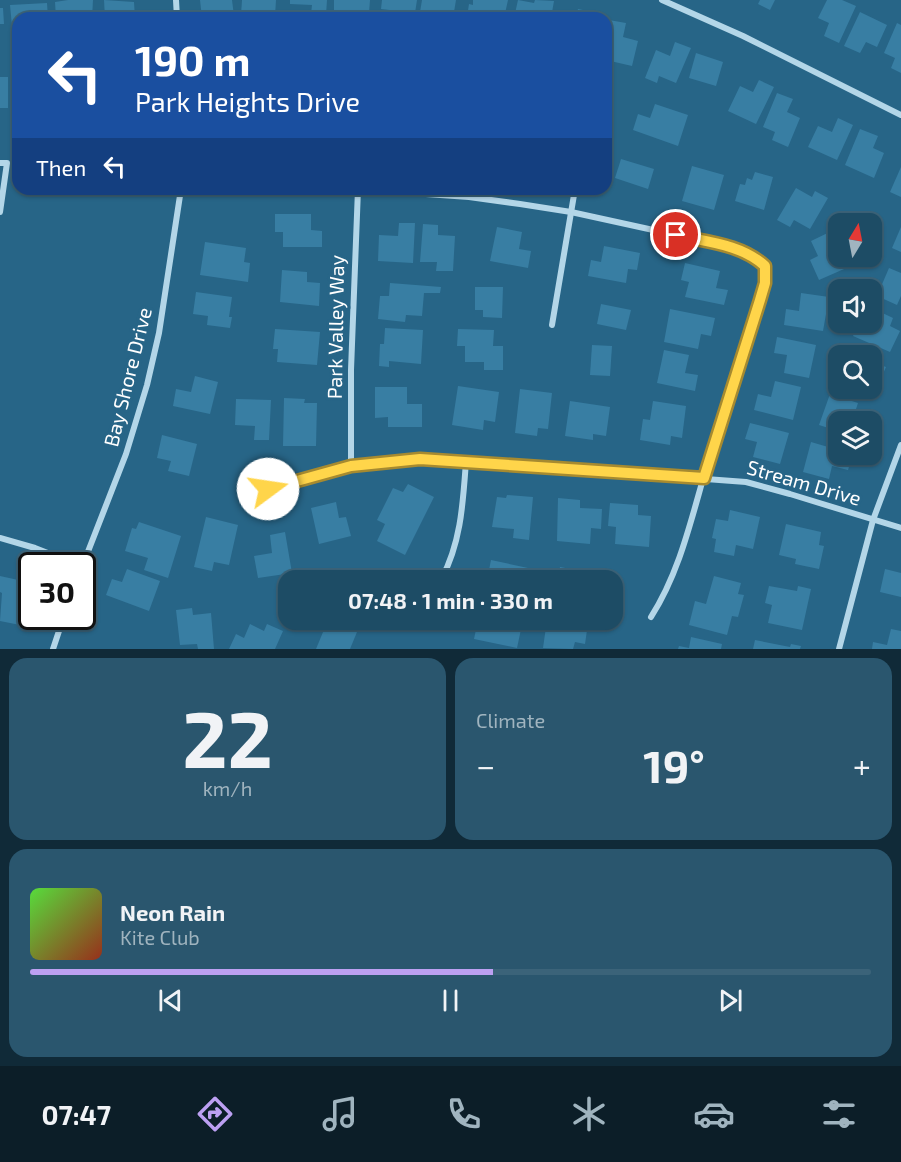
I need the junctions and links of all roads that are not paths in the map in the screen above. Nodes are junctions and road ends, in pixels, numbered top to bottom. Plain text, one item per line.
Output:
1 (662, 0) edge
2 (901, 116) edge
3 (0, 164) edge
4 (180, 195) edge
5 (356, 195) edge
6 (441, 195) edge
7 (575, 195) edge
8 (0, 212) edge
9 (571, 212) junction
10 (552, 325) dead end
11 (901, 446) edge
12 (466, 461) junction
13 (351, 466) junction
14 (704, 478) junction
15 (268, 489) dead end
16 (873, 520) junction
17 (901, 528) edge
18 (0, 538) edge
19 (45, 552) edge
20 (88, 552) edge
21 (446, 570) edge
22 (651, 617) dead end
23 (59, 630) edge
24 (53, 649) edge
25 (839, 649) edge

1 - 2 street
3 - 8 street
4 - 20 street, Bay Shore Drive
5 - 13 street, Park Valley Way
6 - 9 street
7 - 9 street
9 - 10 street
9 - 14 street
11 - 16 street
12 - 13 street, Stream Drive
12 - 14 street, Stream Drive
12 - 21 street
13 - 15 street, Stream Drive
14 - 16 street, Stream Drive
14 - 22 street
16 - 17 street, Stream Drive
16 - 25 street
18 - 19 street
23 - 24 street

